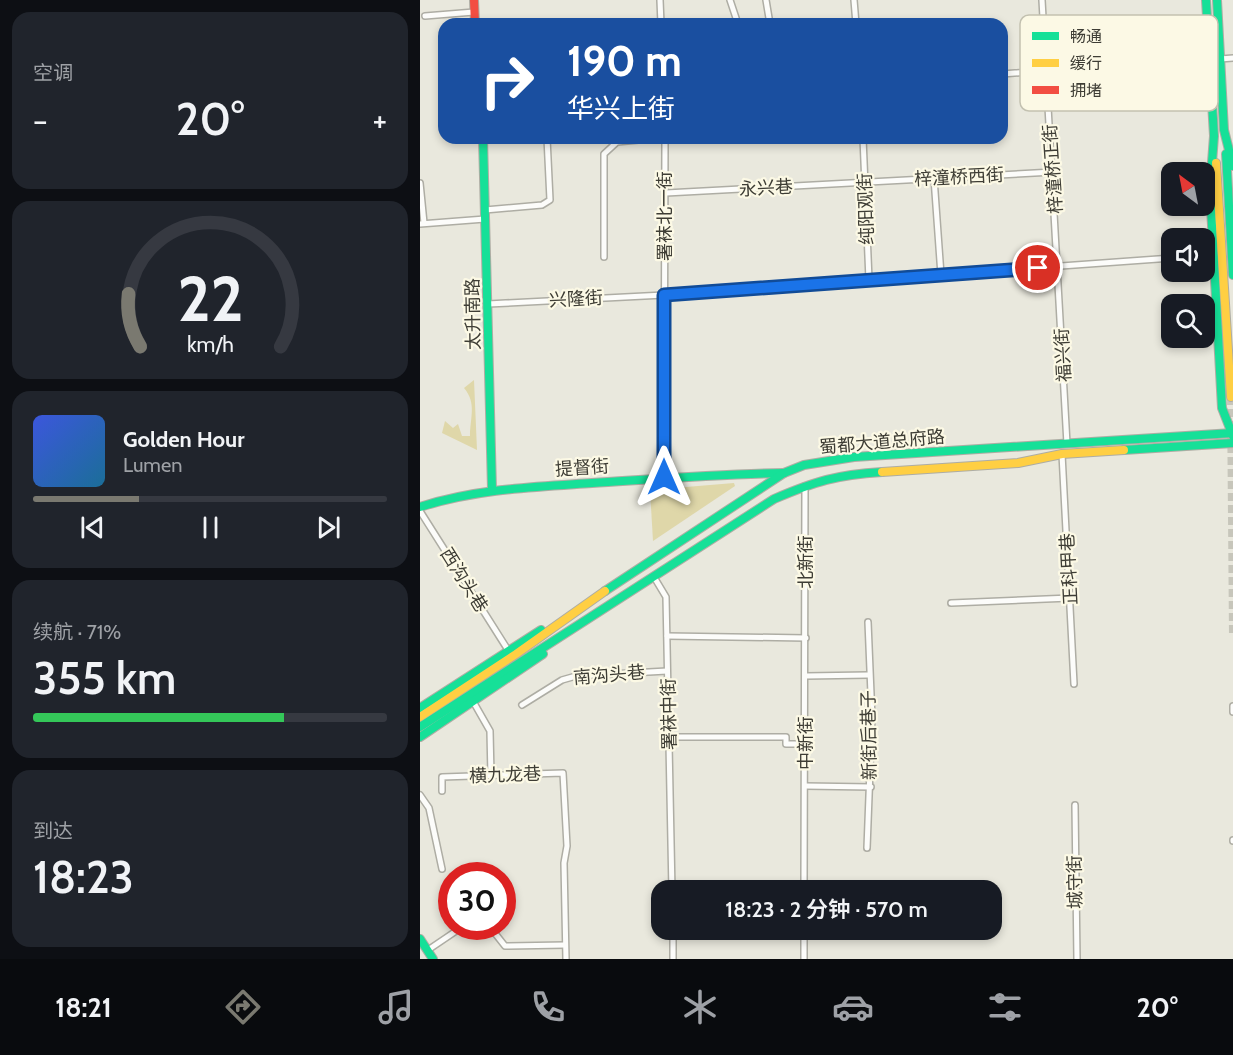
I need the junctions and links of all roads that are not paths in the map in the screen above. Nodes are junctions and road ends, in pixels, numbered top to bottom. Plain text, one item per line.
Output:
1 (474, 0) edge
2 (660, 0) edge
3 (730, 0) edge
4 (766, 0) edge
5 (854, 0) edge
6 (1042, 0) edge
7 (1206, 0) edge
8 (1217, 0) edge
9 (474, 12) junction
10 (1043, 15) edge
11 (1207, 15) edge
12 (1218, 15) edge
13 (424, 16) dead end
14 (474, 18) edge
15 (661, 18) edge
16 (736, 18) edge
17 (769, 18) edge
18 (856, 18) edge
19 (1218, 20) edge
20 (1233, 58) edge
21 (1220, 59) junction
22 (1049, 111) edge
23 (1212, 111) edge
24 (1224, 130) junction
25 (1214, 136) junction
26 (483, 144) edge
27 (547, 144) edge
28 (615, 144) edge
29 (665, 144) edge
30 (863, 144) edge
31 (1233, 166) edge
32 (1053, 172) junction
33 (934, 178) junction
34 (865, 182) junction
35 (420, 183) edge
36 (666, 193) junction
37 (485, 214) junction
38 (422, 224) edge
39 (1212, 228) edge
40 (604, 257) dead end
41 (1161, 259) edge
42 (1059, 266) junction
43 (1215, 274) edge
44 (941, 275) junction
45 (1233, 275) edge
46 (869, 280) junction
47 (664, 295) junction
48 (488, 304) junction
49 (1231, 397) dead end
50 (1232, 434) edge
51 (1233, 443) edge
52 (1067, 444) junction
53 (1062, 454) junction
54 (784, 473) junction
55 (664, 477) junction
56 (805, 486) junction
57 (492, 489) junction
58 (420, 509) edge
59 (654, 577) junction
60 (1070, 598) junction
61 (951, 603) dead end
62 (577, 609) junction
63 (584, 622) junction
64 (868, 622) dead end
65 (667, 636) junction
66 (806, 638) junction
67 (508, 650) junction
68 (668, 671) junction
69 (868, 675) junction
70 (806, 676) junction
71 (1074, 684) dead end
72 (474, 702) junction
73 (522, 705) dead end
74 (1233, 706) edge
75 (420, 708) edge
76 (1233, 712) edge
77 (420, 717) edge
78 (420, 727) edge
79 (420, 737) edge
80 (669, 737) junction
81 (805, 744) junction
82 (491, 776) junction
83 (805, 786) junction
84 (870, 787) junction
85 (442, 791) dead end
86 (420, 795) edge
87 (1075, 805) dead end
88 (867, 848) dead end
89 (440, 862) edge
90 (672, 880) edge
91 (804, 880) edge
92 (420, 939) edge
93 (444, 940) edge
94 (501, 940) edge
95 (673, 940) edge
96 (804, 940) edge
97 (565, 945) junction
98 (428, 951) junction
99 (433, 959) edge
100 (566, 959) edge
101 (674, 959) edge
102 (804, 959) edge
103 (1077, 959) edge

1 - 9 main road
2 - 15 street
3 - 16 street
4 - 17 street
5 - 18 street
6 - 10 street, 梓潼桥正街
7 - 11 main road
8 - 12 main road
9 - 13 street
9 - 14 main road
19 - 21 main road
20 - 21 street
21 - 24 main road
22 - 32 street, 梓潼桥正街
23 - 25 main road
24 - 31 main road
24 - 45 main road
25 - 39 main road
25 - 49 main road
26 - 37 main road, 太升南路
27 - 37 street
28 - 40 street
29 - 36 street, 署袜北一街
30 - 34 street, 纯阳观街
32 - 33 street, 梓潼桥西街
32 - 42 street, 梓潼桥正街
33 - 34 street, 梓潼桥西街
33 - 44 street
34 - 36 street, 永兴巷
34 - 46 street, 纯阳观街
35 - 38 street
36 - 47 street, 署袜北一街
37 - 38 street
37 - 48 main road, 太升南路
41 - 42 street, 兴隆街
42 - 44 street, 兴隆街
42 - 52 street, 福兴街
43 - 50 main road
44 - 46 street, 兴隆街
46 - 47 street, 兴隆街
47 - 48 street, 兴隆街
47 - 55 street, 署袜北一街
48 - 57 main road, 太升南路
50 - 52 main road, 蜀都大道总府路
51 - 53 main road, 蜀都大道总府路
52 - 54 main road, 蜀都大道总府路
53 - 56 main road, 蜀都大道总府路
53 - 60 street, 正科甲巷
54 - 55 main road, 提督街
54 - 62 main road, 蜀都大道总府路
55 - 57 main road, 提督街
56 - 59 main road, 蜀都大道总府路
56 - 66 street, 北新街
57 - 58 main road, 提督街
58 - 67 street, 西沟头巷
59 - 63 main road, 蜀都大道总府路
59 - 65 street, 署袜中街
60 - 61 street
60 - 71 street, 正科甲巷
62 - 67 main road, 蜀都大道总府路
62 - 77 main road, 蜀都大道总府路
63 - 72 main road, 蜀都大道总府路
63 - 78 main road, 蜀都大道总府路
64 - 69 street, 新街后巷子
65 - 66 street
65 - 68 street, 署袜中街
66 - 70 street, 中新街
67 - 75 main road, 蜀都大道总府路
68 - 73 street, 南沟头巷
68 - 80 street, 署袜中街
69 - 70 street
69 - 84 street, 新街后巷子
70 - 81 street, 中新街
72 - 79 main road, 蜀都大道总府路
72 - 82 street
74 - 76 street
80 - 81 street
80 - 90 street, 署袜中街
81 - 83 street, 中新街
82 - 85 street, 横九龙巷
82 - 97 street, 横九龙巷
83 - 84 street
83 - 91 street, 中新街
84 - 88 street, 新街后巷子
86 - 89 street
87 - 103 street, 城守街
92 - 98 main road
93 - 98 street
94 - 97 street
95 - 101 street
96 - 102 street
97 - 100 street
98 - 99 main road

